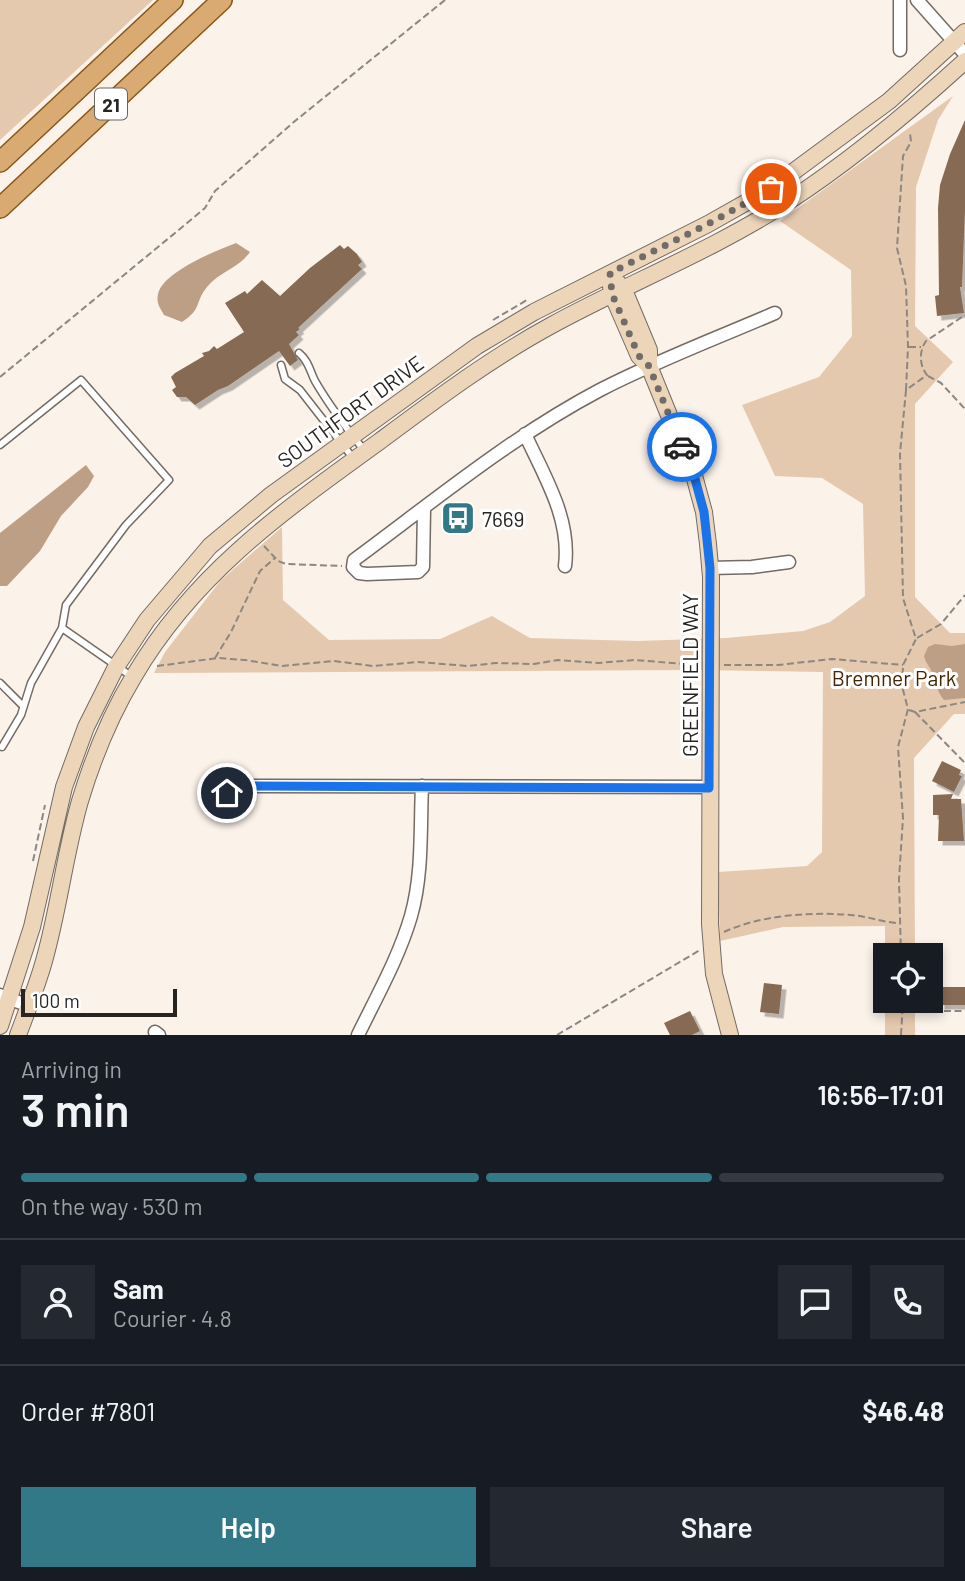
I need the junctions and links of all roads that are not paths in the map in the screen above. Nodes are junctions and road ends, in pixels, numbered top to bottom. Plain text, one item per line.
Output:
1 (173, 0) edge
2 (222, 0) edge
3 (900, 0) edge
4 (917, 0) edge
5 (961, 43) edge
6 (900, 50) dead end
7 (965, 61) edge
8 (0, 162) edge
9 (0, 208) edge
10 (610, 273) junction
11 (618, 292) junction
12 (775, 313) dead end
13 (299, 353) dead end
14 (281, 365) dead end
15 (649, 366) junction
16 (526, 434) junction
17 (346, 439) junction
18 (0, 445) edge
19 (360, 455) junction
20 (424, 509) junction
21 (789, 562) dead end
22 (565, 566) dead end
23 (710, 568) junction
24 (62, 628) junction
25 (116, 667) junction
26 (133, 677) junction
27 (0, 683) edge
28 (23, 706) junction
29 (2, 747) dead end
30 (422, 786) junction
31 (709, 788) junction
32 (227, 793) dead end
33 (5, 997) edge
34 (29, 1006) junction
35 (0, 1026) edge
36 (18, 1035) edge
37 (358, 1035) edge
38 (730, 1035) edge

1 - 8 main road, 21
2 - 9 main road, 21
3 - 6 street
4 - 5 street
5 - 10 main road, SOUTHFORT DRIVE
7 - 11 main road, SOUTHFORT DRIVE
10 - 11 main road, GREENFIELD WAY
10 - 17 main road, SOUTHFORT DRIVE
11 - 15 main road, GREENFIELD WAY
11 - 19 main road, SOUTHFORT DRIVE
12 - 15 street
13 - 17 lane
14 - 17 lane
15 - 16 street
15 - 23 main road, GREENFIELD WAY
16 - 20 street
16 - 22 street
17 - 19 lane
17 - 19 lane
17 - 25 main road, SOUTHFORT DRIVE
18 - 24 lane
19 - 26 main road, SOUTHFORT DRIVE
20 - 20 street
21 - 23 street
23 - 31 main road, GREENFIELD WAY
24 - 25 lane
24 - 28 lane
25 - 26 lane
25 - 33 main road, SOUTHFORT DRIVE
26 - 34 main road, SOUTHFORT DRIVE
27 - 28 lane
28 - 29 lane
30 - 31 street
30 - 32 street
30 - 37 street
31 - 38 main road, GREENFIELD WAY
33 - 34 street
33 - 35 main road, SOUTHFORT DRIVE
34 - 36 main road, SOUTHFORT DRIVE

